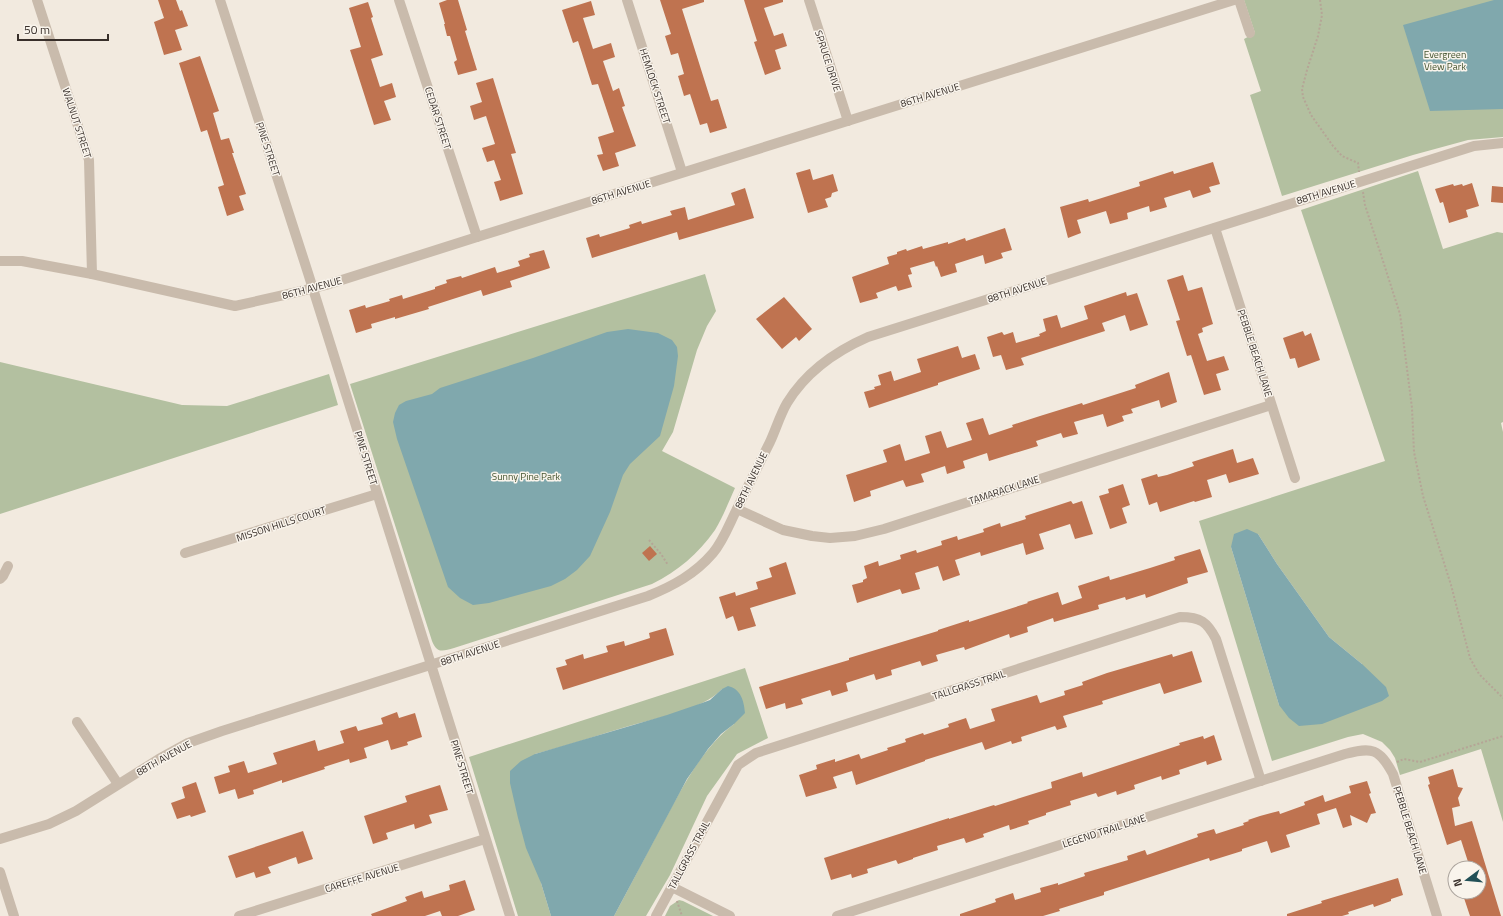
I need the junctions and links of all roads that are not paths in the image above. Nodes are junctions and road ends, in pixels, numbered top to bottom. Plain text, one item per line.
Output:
1 (37, 0) edge
2 (220, 0) edge
3 (399, 0) edge
4 (627, 0) edge
5 (809, 0) edge
6 (1234, 0) edge
7 (1239, 0) edge
8 (1250, 33) dead end
9 (848, 121) junction
10 (1503, 143) edge
11 (682, 172) junction
12 (1215, 228) junction
13 (477, 237) junction
14 (0, 261) edge
15 (92, 274) junction
16 (313, 289) junction
17 (1271, 405) junction
18 (1295, 478) dead end
19 (377, 494) junction
20 (737, 509) junction
21 (185, 554) dead end
22 (8, 566) dead end
23 (0, 579) edge
24 (430, 665) junction
25 (77, 722) dead end
26 (1372, 751) joint
27 (1261, 781) junction
28 (118, 784) junction
29 (0, 839) edge
30 (485, 839) junction
31 (0, 872) edge
32 (672, 887) junction
33 (14, 916) edge
34 (240, 916) edge
35 (510, 916) edge
36 (656, 916) edge
37 (730, 916) edge
38 (837, 916) edge
39 (1437, 916) edge

1 - 15 street, WALNUT STREET
2 - 16 street, PINE STREET
3 - 13 street, CEDAR STREET
4 - 11 street, HEMLOCK STREET
5 - 9 street, SPRUCE DRIVE
6 - 9 street, 86TH AVENUE
7 - 8 street
9 - 11 street, 86TH AVENUE
10 - 12 street, 88TH AVENUE
11 - 13 street, 86TH AVENUE
12 - 17 street, PEBBLE BEACH LANE
12 - 20 street, 88TH AVENUE
13 - 16 street, 86TH AVENUE
14 - 15 street, 86TH AVENUE
15 - 16 street, 86TH AVENUE
16 - 19 street, PINE STREET
17 - 18 street, PEBBLE BEACH LANE
17 - 20 street, TAMARACK LANE
19 - 21 street, MISSON HILLS COURT
19 - 24 street, PINE STREET
20 - 24 street, 88TH AVENUE
22 - 23 street
24 - 28 street, 88TH AVENUE
24 - 30 street, PINE STREET
25 - 28 street
26 - 27 street, LEGEND TRAIL LANE
26 - 39 street, PEBBLE BEACH LANE
27 - 32 street, TALLGRASS TRAIL
27 - 38 street, LEGEND TRAIL LANE
28 - 29 street, 88TH AVENUE
30 - 34 street, CAREFFE AVENUE
30 - 35 street, PINE STREET
31 - 33 street
32 - 36 street, TALLGRASS TRAIL
32 - 37 street

